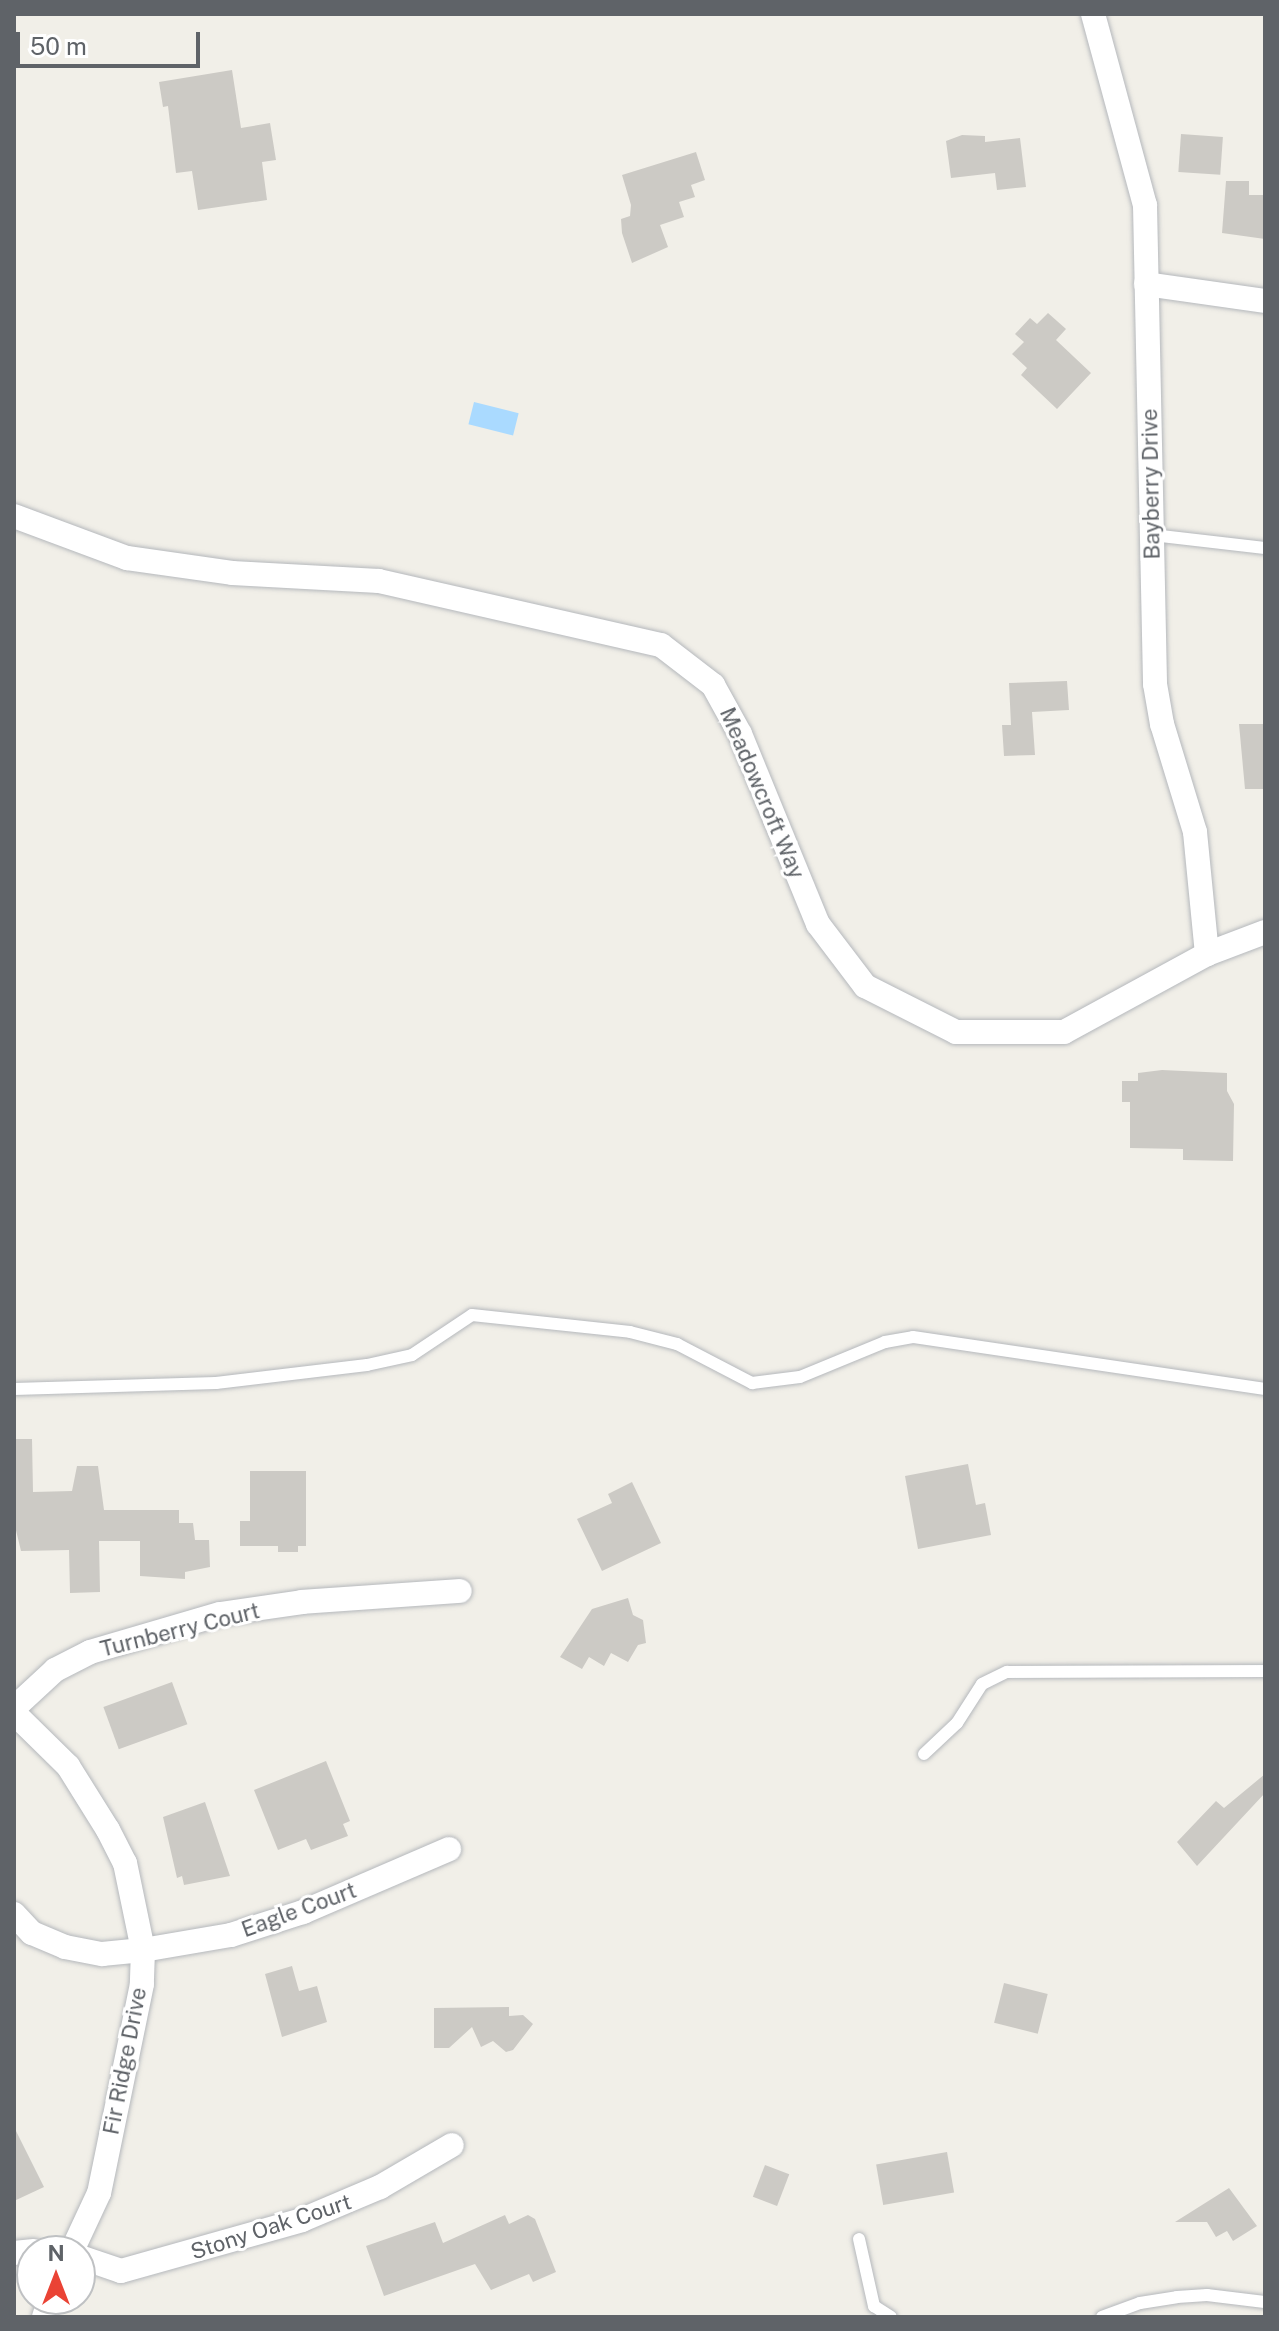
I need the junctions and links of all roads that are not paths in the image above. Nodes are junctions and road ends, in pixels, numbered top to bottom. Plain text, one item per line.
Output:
1 (1093, 14) edge
2 (1146, 284) junction
3 (1265, 301) edge
4 (14, 516) edge
5 (1152, 535) junction
6 (1265, 548) edge
7 (1265, 932) edge
8 (1207, 954) junction
9 (14, 1389) edge
10 (1265, 1389) edge
11 (460, 1591) dead end
12 (1265, 1671) edge
13 (14, 1710) edge
14 (924, 1754) dead end
15 (449, 1849) dead end
16 (14, 1914) edge
17 (143, 1950) junction
18 (452, 2145) dead end
19 (79, 2235) edge
20 (859, 2239) dead end
21 (96, 2262) edge
22 (1265, 2302) edge
23 (891, 2317) edge
24 (1102, 2317) edge

1 - 2 street, Bayberry Drive
2 - 3 street
2 - 5 street, Bayberry Drive
4 - 8 street, Meadowcroft Way
5 - 6 lane
5 - 8 street, Bayberry Drive
7 - 8 street, Meadowcroft Way
9 - 10 lane
11 - 13 street, Turnberry Court
12 - 14 lane
13 - 17 street, Fir Ridge Drive
15 - 17 street, Eagle Court
16 - 17 street, Eagle Court
17 - 19 street, Fir Ridge Drive
18 - 21 street, Stony Oak Court
20 - 23 lane
22 - 24 lane

